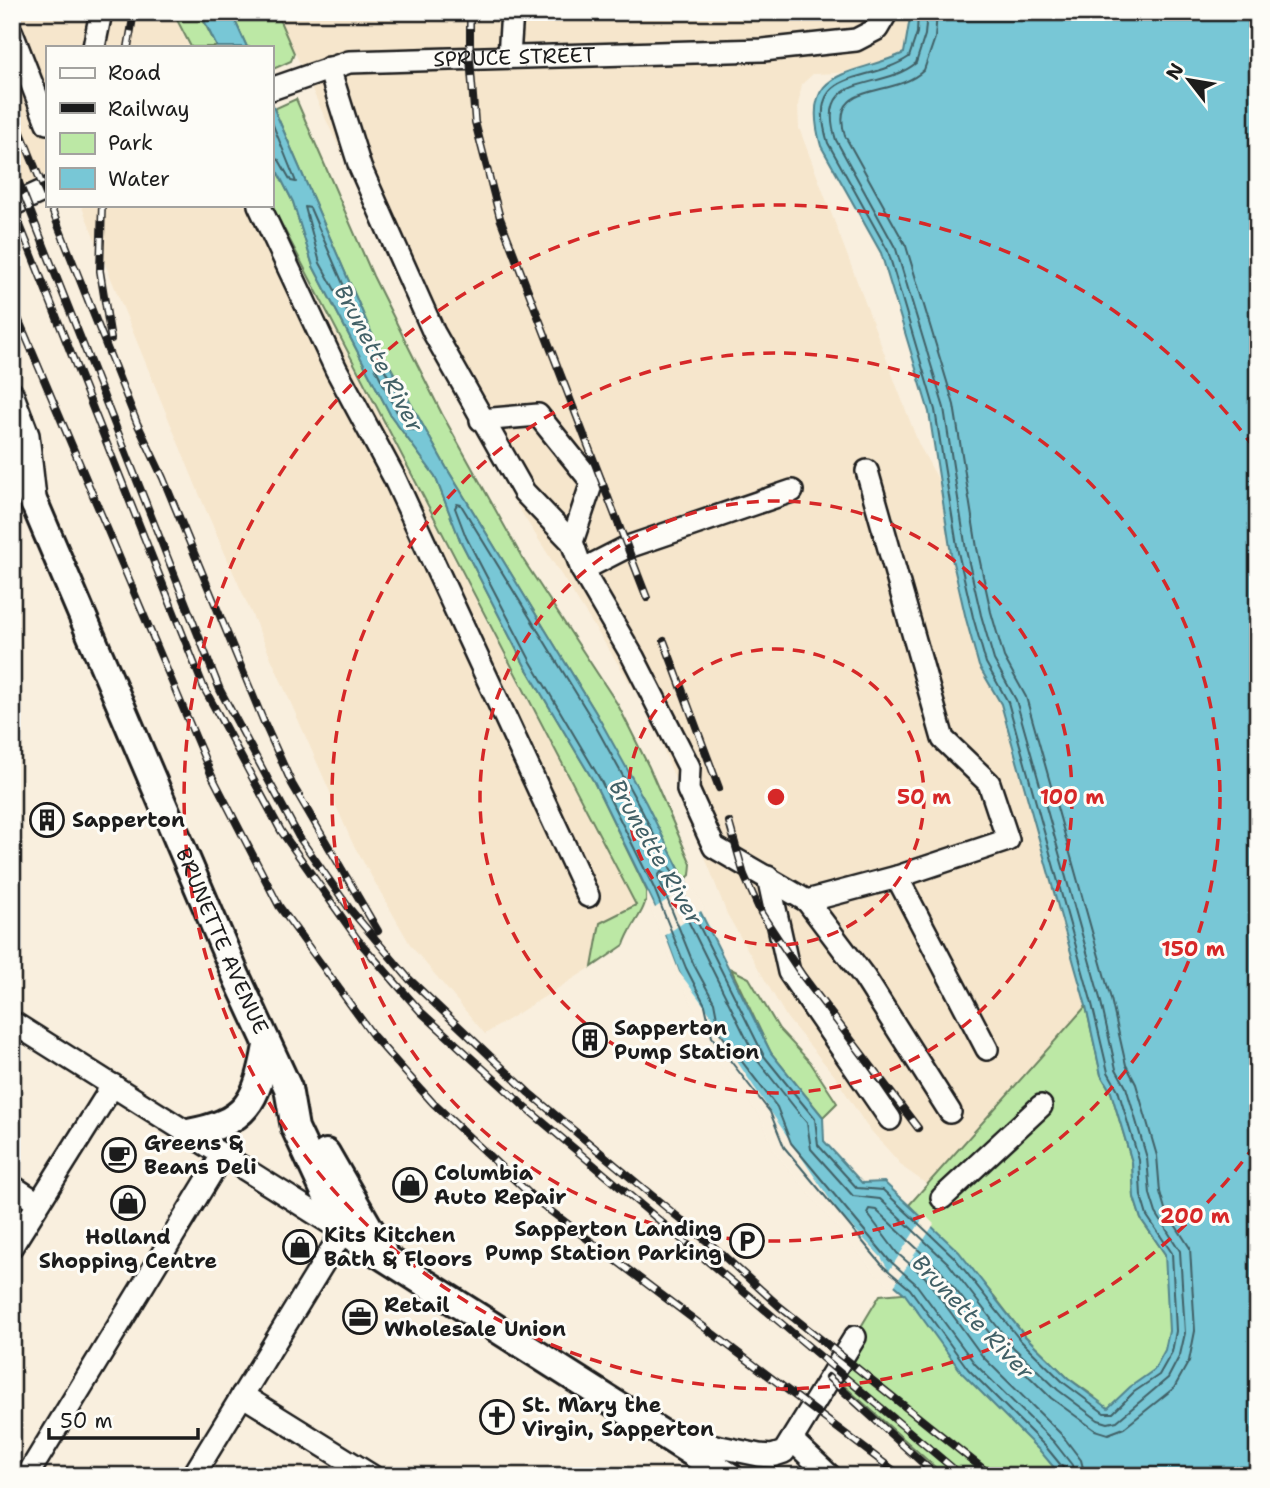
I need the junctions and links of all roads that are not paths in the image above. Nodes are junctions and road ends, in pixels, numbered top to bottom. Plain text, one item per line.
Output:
1 (101, 12) edge
2 (512, 12) edge
3 (887, 12) edge
4 (12, 33) edge
5 (94, 46) edge
6 (509, 56) junction
7 (329, 68) junction
8 (278, 86) edge
9 (46, 120) edge
10 (46, 189) edge
11 (12, 205) edge
12 (258, 206) edge
13 (12, 393) edge
14 (481, 420) junction
15 (12, 460) edge
16 (867, 471) dead end
17 (792, 491) dead end
18 (36, 507) junction
19 (572, 542) junction
20 (582, 570) junction
21 (768, 877) junction
22 (897, 877) junction
23 (588, 896) dead end
24 (807, 901) junction
25 (12, 1022) edge
26 (267, 1046) junction
27 (987, 1049) dead end
28 (113, 1085) junction
29 (288, 1088) junction
30 (1041, 1105) dead end
31 (950, 1112) dead end
32 (890, 1119) dead end
33 (188, 1132) junction
34 (223, 1154) junction
35 (12, 1186) edge
36 (942, 1198) dead end
37 (38, 1203) junction
38 (342, 1231) junction
39 (12, 1246) edge
40 (389, 1260) junction
41 (855, 1337) dead end
42 (242, 1395) junction
43 (664, 1435) junction
44 (792, 1440) junction
45 (27, 1476) edge
46 (192, 1476) edge
47 (372, 1476) edge
48 (729, 1476) edge
49 (830, 1476) edge

1 - 5 street
2 - 6 street
3 - 6 street, SPRUCE STREET
4 - 9 street
6 - 7 street, SPRUCE STREET
7 - 8 street, SPRUCE STREET
7 - 14 street
10 - 11 street
12 - 23 street
13 - 18 street
14 - 19 street
14 - 19 street
15 - 18 main road, BRUNETTE AVENUE
16 - 22 street
17 - 20 street
18 - 26 main road, BRUNETTE AVENUE
19 - 20 street
20 - 21 street
21 - 24 street
21 - 32 street
22 - 24 street
22 - 27 street
24 - 31 street
25 - 28 street
26 - 29 main road, BRUNETTE AVENUE
26 - 33 main road
28 - 33 street
28 - 37 street
29 - 38 main road, BRUNETTE AVENUE
29 - 40 main road
30 - 36 street
33 - 34 street
34 - 38 street
34 - 45 street
35 - 37 street
37 - 39 street
38 - 40 main road
38 - 42 street
40 - 43 main road
41 - 44 street
42 - 46 street
42 - 47 street
43 - 44 street
43 - 48 main road
44 - 49 street

